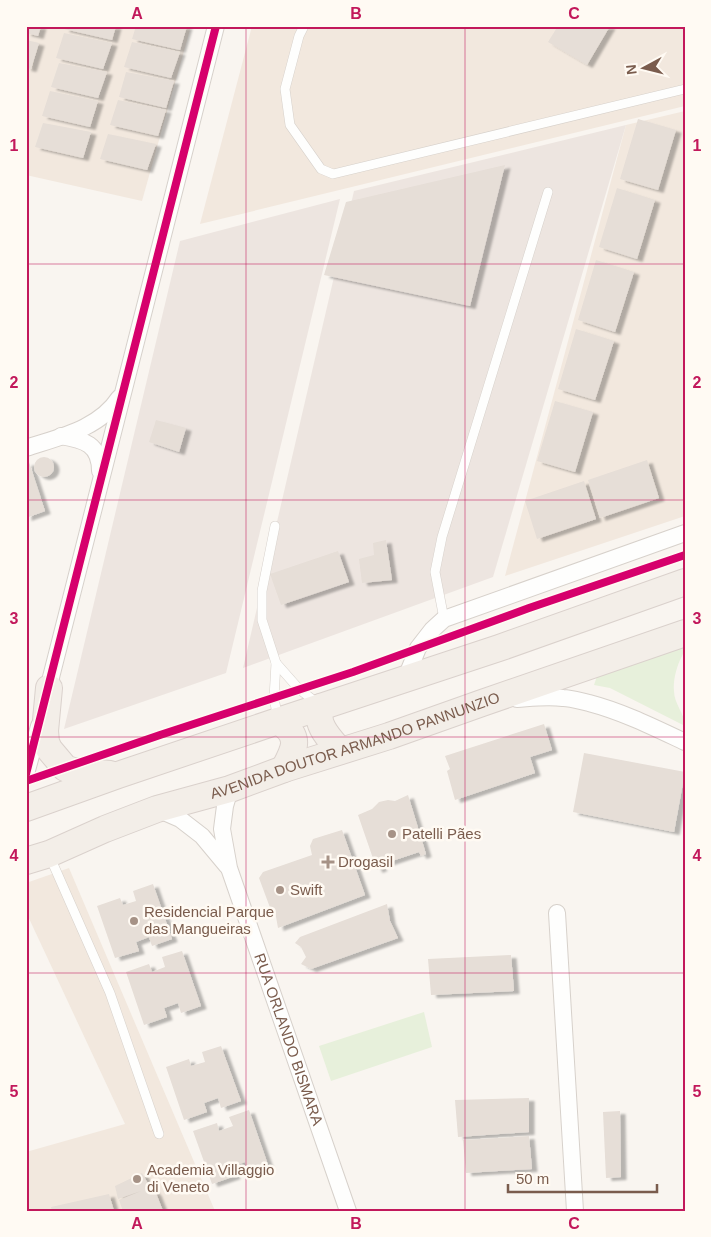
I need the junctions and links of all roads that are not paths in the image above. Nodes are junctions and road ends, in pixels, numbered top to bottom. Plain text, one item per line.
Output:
1 (216, 26) edge
2 (304, 26) edge
3 (685, 89) edge
4 (548, 192) dead end
5 (123, 393) junction
6 (61, 436) junction
7 (26, 448) edge
8 (100, 483) junction
9 (275, 526) dead end
10 (685, 533) edge
11 (685, 582) edge
12 (444, 619) junction
13 (685, 633) edge
14 (276, 663) junction
15 (405, 680) junction
16 (49, 688) junction
17 (482, 703) junction
18 (321, 707) junction
19 (278, 721) junction
20 (685, 742) edge
21 (340, 751) junction
22 (284, 769) junction
23 (26, 774) edge
24 (118, 775) junction
25 (230, 789) junction
26 (26, 808) edge
27 (157, 809) junction
28 (37, 857) edge
29 (229, 868) junction
30 (557, 913) dead end
31 (158, 1134) dead end
32 (348, 1211) edge
33 (575, 1211) edge

1 - 5 street
2 - 3 lane
4 - 12 lane
5 - 6 street
5 - 8 street
6 - 7 street
6 - 8 street
8 - 16 street
9 - 14 lane
10 - 12 street
11 - 15 main road
12 - 15 street
13 - 17 main road, AVENIDA DOUTOR ARMANDO PANNUNZIO
14 - 18 lane
14 - 19 lane
15 - 18 main road
16 - 23 street
16 - 24 main road
17 - 20 street
17 - 21 main road, AVENIDA DOUTOR ARMANDO PANNUNZIO
18 - 19 main road
18 - 21 main road
19 - 22 main road
19 - 24 main road
21 - 22 main road, AVENIDA DOUTOR ARMANDO PANNUNZIO
22 - 25 main road, AVENIDA DOUTOR ARMANDO PANNUNZIO
24 - 26 main road
25 - 27 main road, AVENIDA DOUTOR ARMANDO PANNUNZIO
25 - 29 street, RUA ORLANDO BISMARA
27 - 28 main road, AVENIDA DOUTOR ARMANDO PANNUNZIO
27 - 29 street, RUA ORLANDO BISMARA
28 - 31 lane
29 - 32 street, RUA ORLANDO BISMARA
30 - 33 street

